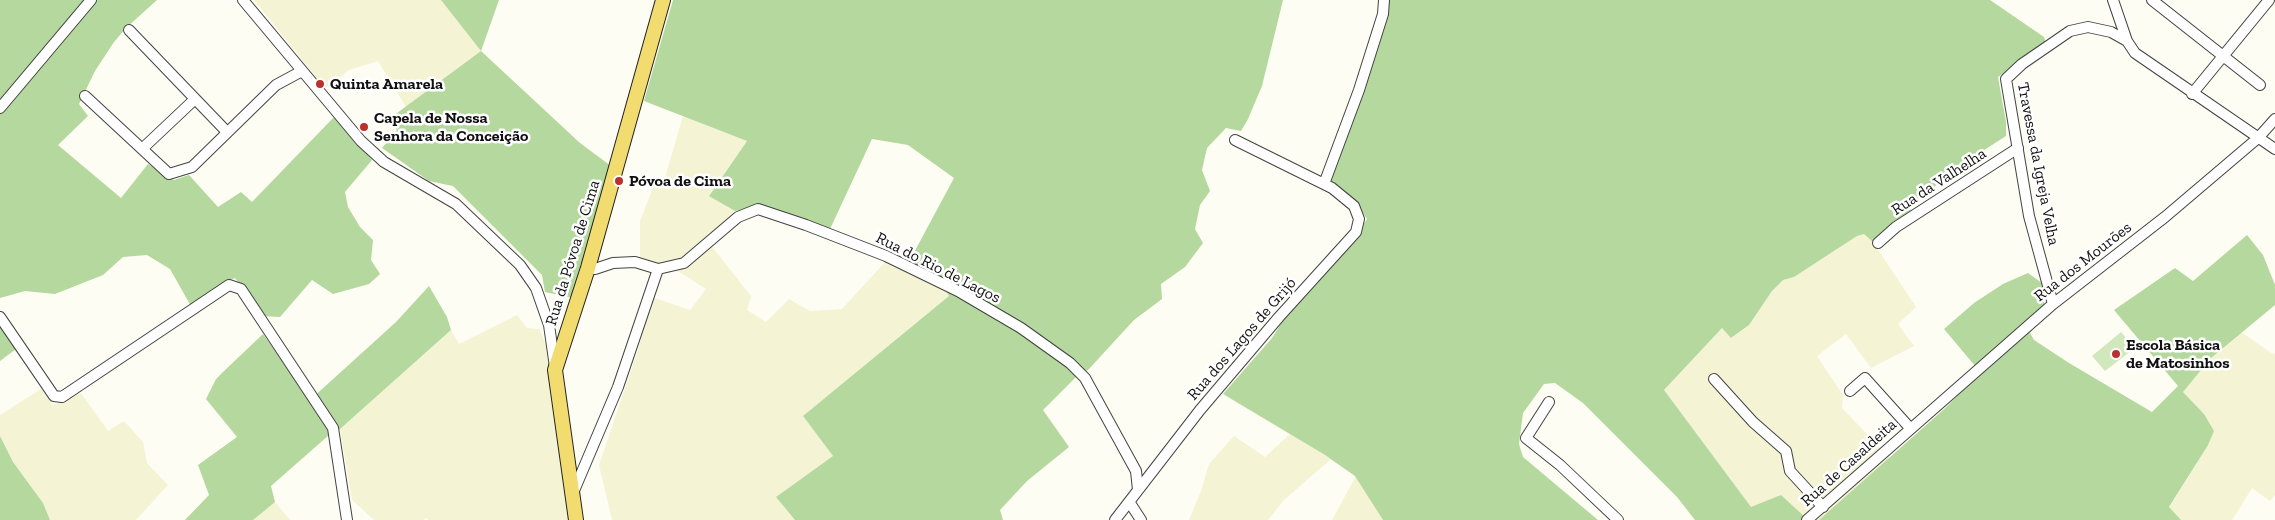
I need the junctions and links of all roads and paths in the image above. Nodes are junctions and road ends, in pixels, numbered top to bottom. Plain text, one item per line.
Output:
1 (91, 0) edge
2 (244, 0) edge
3 (663, 0) edge
4 (1384, 0) edge
5 (2113, 0) edge
6 (2152, 0) edge
7 (2268, 0) edge
8 (129, 30) dead end
9 (2127, 41) junction
10 (2223, 56) junction
11 (302, 71) junction
12 (2260, 85) dead end
13 (2192, 94) junction
14 (86, 96) dead end
15 (195, 99) junction
16 (0, 108) edge
17 (2275, 119) edge
18 (227, 132) junction
19 (2258, 138) junction
20 (1235, 140) dead end
21 (2018, 148) junction
22 (2275, 149) edge
23 (142, 150) junction
24 (1324, 184) junction
25 (1878, 243) dead end
26 (588, 268) junction
27 (658, 269) junction
28 (2053, 304) junction
29 (0, 317) edge
30 (555, 370) junction
31 (1714, 379) dead end
32 (1850, 391) dead end
33 (1549, 402) dead end
34 (1910, 428) junction
35 (1138, 490) junction
36 (573, 493) junction
37 (1130, 503) junction
38 (1823, 507) junction
39 (347, 520) edge
40 (576, 520) edge
41 (1115, 520) edge
42 (1142, 520) edge
43 (1618, 520) edge
44 (1807, 520) edge

1 - 16 street
2 - 11 street
3 - 26 main road, Rua da Póvoa de Cima
4 - 24 street
5 - 9 street
6 - 10 street
7 - 10 street
8 - 15 street
9 - 13 street
9 - 21 street, Travessa da Igreja Velha
10 - 12 street
10 - 13 street
11 - 18 street
11 - 30 street
13 - 19 street
14 - 23 street
15 - 18 street
15 - 23 street
17 - 19 street, Rua dos Mourões
18 - 23 street
19 - 22 street
19 - 28 street, Rua dos Mourões
20 - 24 street, Rua dos Lagos de Grijó
21 - 25 street, Rua da Valhelha
21 - 28 street, Travessa da Igreja Velha
24 - 35 street, Rua dos Lagos de Grijó
26 - 27 street, Rua do Rio de Lagos
26 - 30 main road, Rua da Póvoa de Cima
27 - 35 street, Rua do Rio de Lagos
27 - 36 street
28 - 34 street, Rua dos Mourões
29 - 39 street
30 - 36 main road, Rua da Póvoa de Cima
31 - 38 street
32 - 34 street
33 - 43 street
34 - 38 street, Rua de Casaldeita
35 - 37 street, Rua dos Lagos de Grijó
36 - 40 main road, Rua da Póvoa de Cima
37 - 41 street, Rua dos Lagos de Grijó
37 - 42 street
38 - 44 street, Rua de Casaldeita

